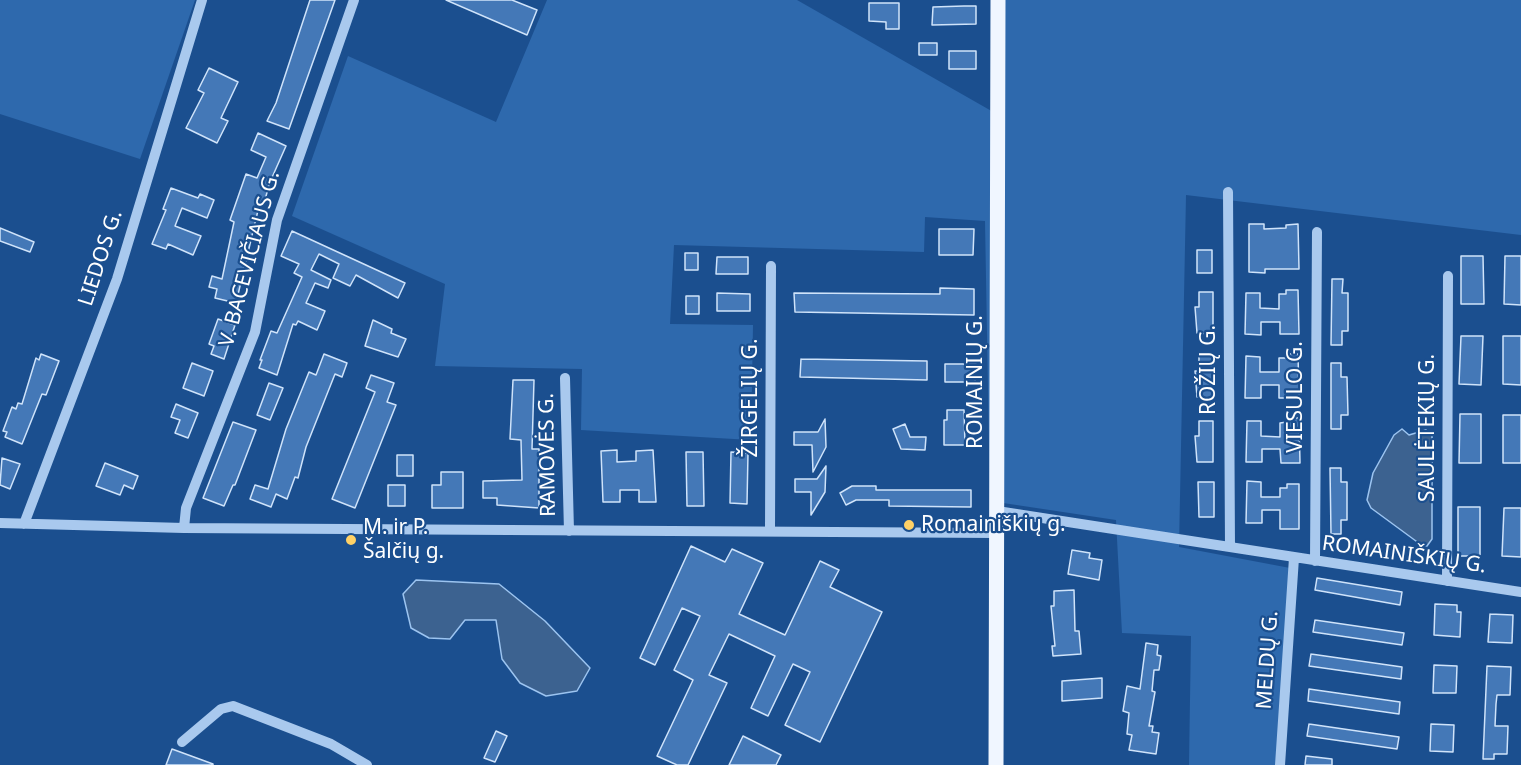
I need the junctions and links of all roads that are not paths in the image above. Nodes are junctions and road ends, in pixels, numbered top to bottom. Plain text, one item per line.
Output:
1 (202, 0) edge
2 (354, 0) edge
3 (998, 0) edge
4 (1228, 192) dead end
5 (1317, 232) dead end
6 (771, 266) dead end
7 (1448, 276) dead end
8 (565, 378) dead end
9 (997, 511) junction
10 (0, 523) edge
11 (24, 524) junction
12 (184, 528) junction
13 (770, 530) junction
14 (569, 531) junction
15 (996, 533) junction
16 (1230, 547) junction
17 (1294, 558) junction
18 (1315, 561) junction
19 (1447, 581) junction
20 (1521, 592) edge
21 (182, 742) dead end
22 (367, 765) edge
23 (996, 765) edge
24 (1280, 765) edge

1 - 11 street, LIEDOS G.
2 - 12 street, V. BACEVIČIAUS G.
3 - 9 main road, ROMAINIŲ G.
4 - 16 street, ROŽIŲ G.
5 - 18 street, VIESULO G.
6 - 13 street, ŽIRGELIŲ G.
7 - 19 street, SAULĖTEKIŲ G.
8 - 14 street, RAMOVĖS G.
9 - 15 main road, ROMAINIŲ G.
9 - 16 street, ROMAINIŠKIŲ G.
10 - 11 street
11 - 12 street
12 - 14 street
13 - 14 street
13 - 15 street
15 - 23 main road, ROMAINIŲ G.
16 - 17 street, ROMAINIŠKIŲ G.
17 - 18 street, ROMAINIŠKIŲ G.
17 - 24 street, MELDŲ G.
18 - 19 street, ROMAINIŠKIŲ G.
19 - 20 street, ROMAINIŠKIŲ G.
21 - 22 street

